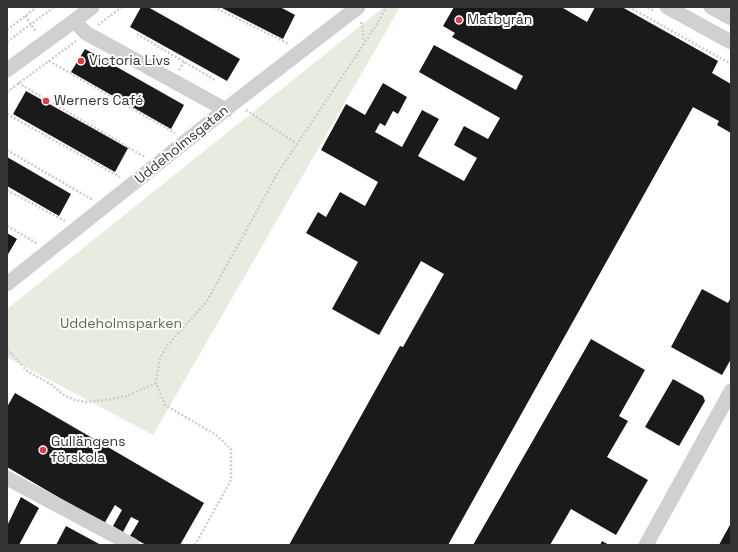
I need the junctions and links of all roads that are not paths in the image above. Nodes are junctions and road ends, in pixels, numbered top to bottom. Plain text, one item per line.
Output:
1 (92, 7) edge
2 (358, 7) edge
3 (667, 7) edge
4 (711, 7) edge
5 (731, 18) edge
6 (74, 21) junction
7 (731, 42) edge
8 (7, 70) edge
9 (230, 106) junction
10 (9, 279) edge
11 (731, 391) edge
12 (7, 478) edge
13 (132, 545) edge
14 (646, 545) edge

1 - 6 street
2 - 9 street, Uddeholmsgatan
3 - 7 street
4 - 5 street
6 - 8 street
6 - 9 street
9 - 10 street, Uddeholmsgatan
11 - 14 street
12 - 13 street

